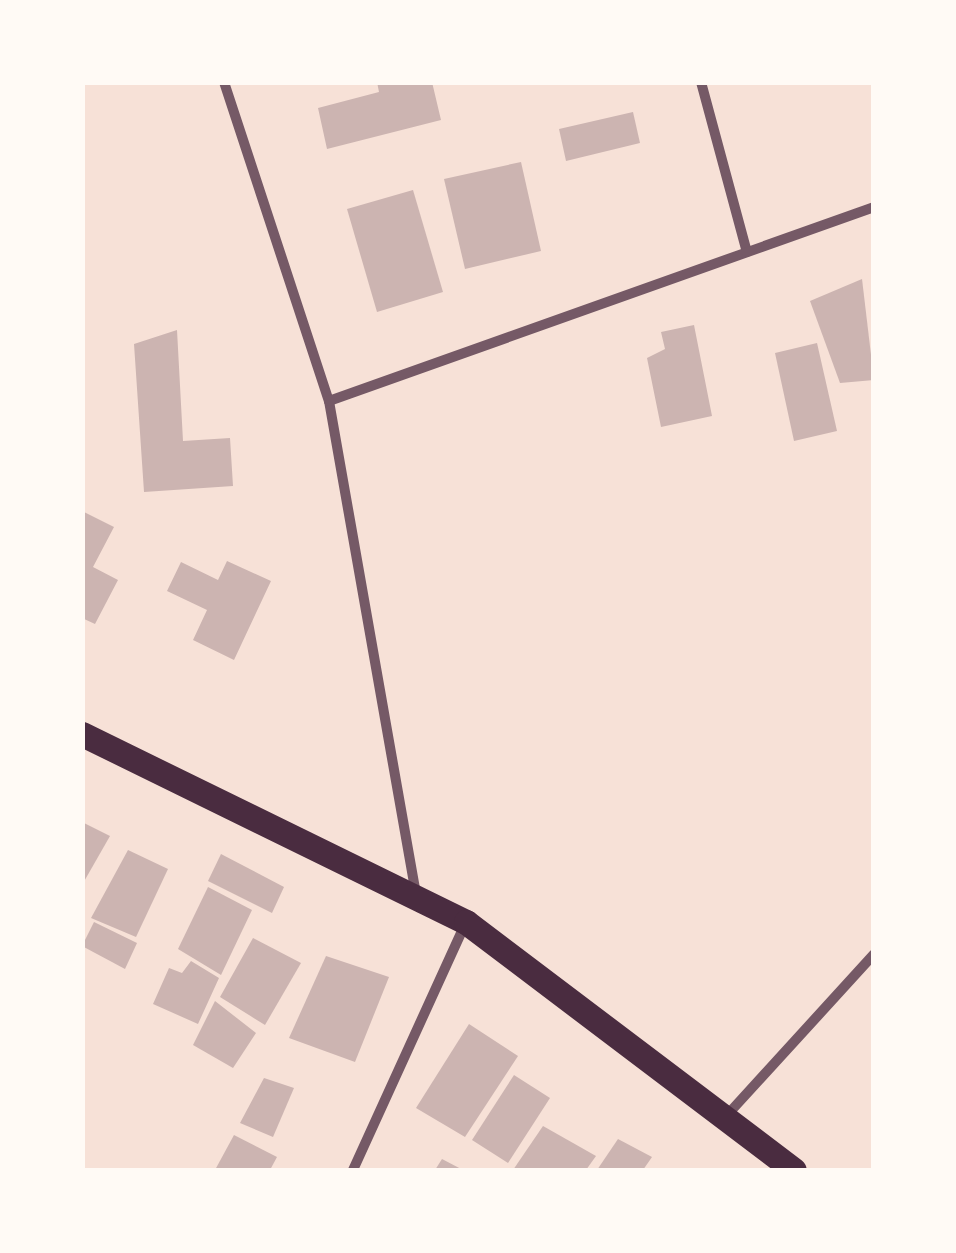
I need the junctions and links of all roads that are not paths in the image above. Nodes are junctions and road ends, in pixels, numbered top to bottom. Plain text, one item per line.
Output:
1 (224, 82) edge
2 (701, 82) edge
3 (874, 207) edge
4 (747, 252) junction
5 (329, 400) junction
6 (82, 734) edge
7 (416, 891) junction
8 (466, 922) junction
9 (874, 954) edge
10 (729, 1113) junction
11 (353, 1170) edge
12 (794, 1170) edge

1 - 5 street
2 - 4 street
3 - 4 street
4 - 5 street
5 - 7 street
6 - 7 main road
7 - 8 main road
8 - 10 main road
8 - 11 street
9 - 10 street
10 - 12 main road

